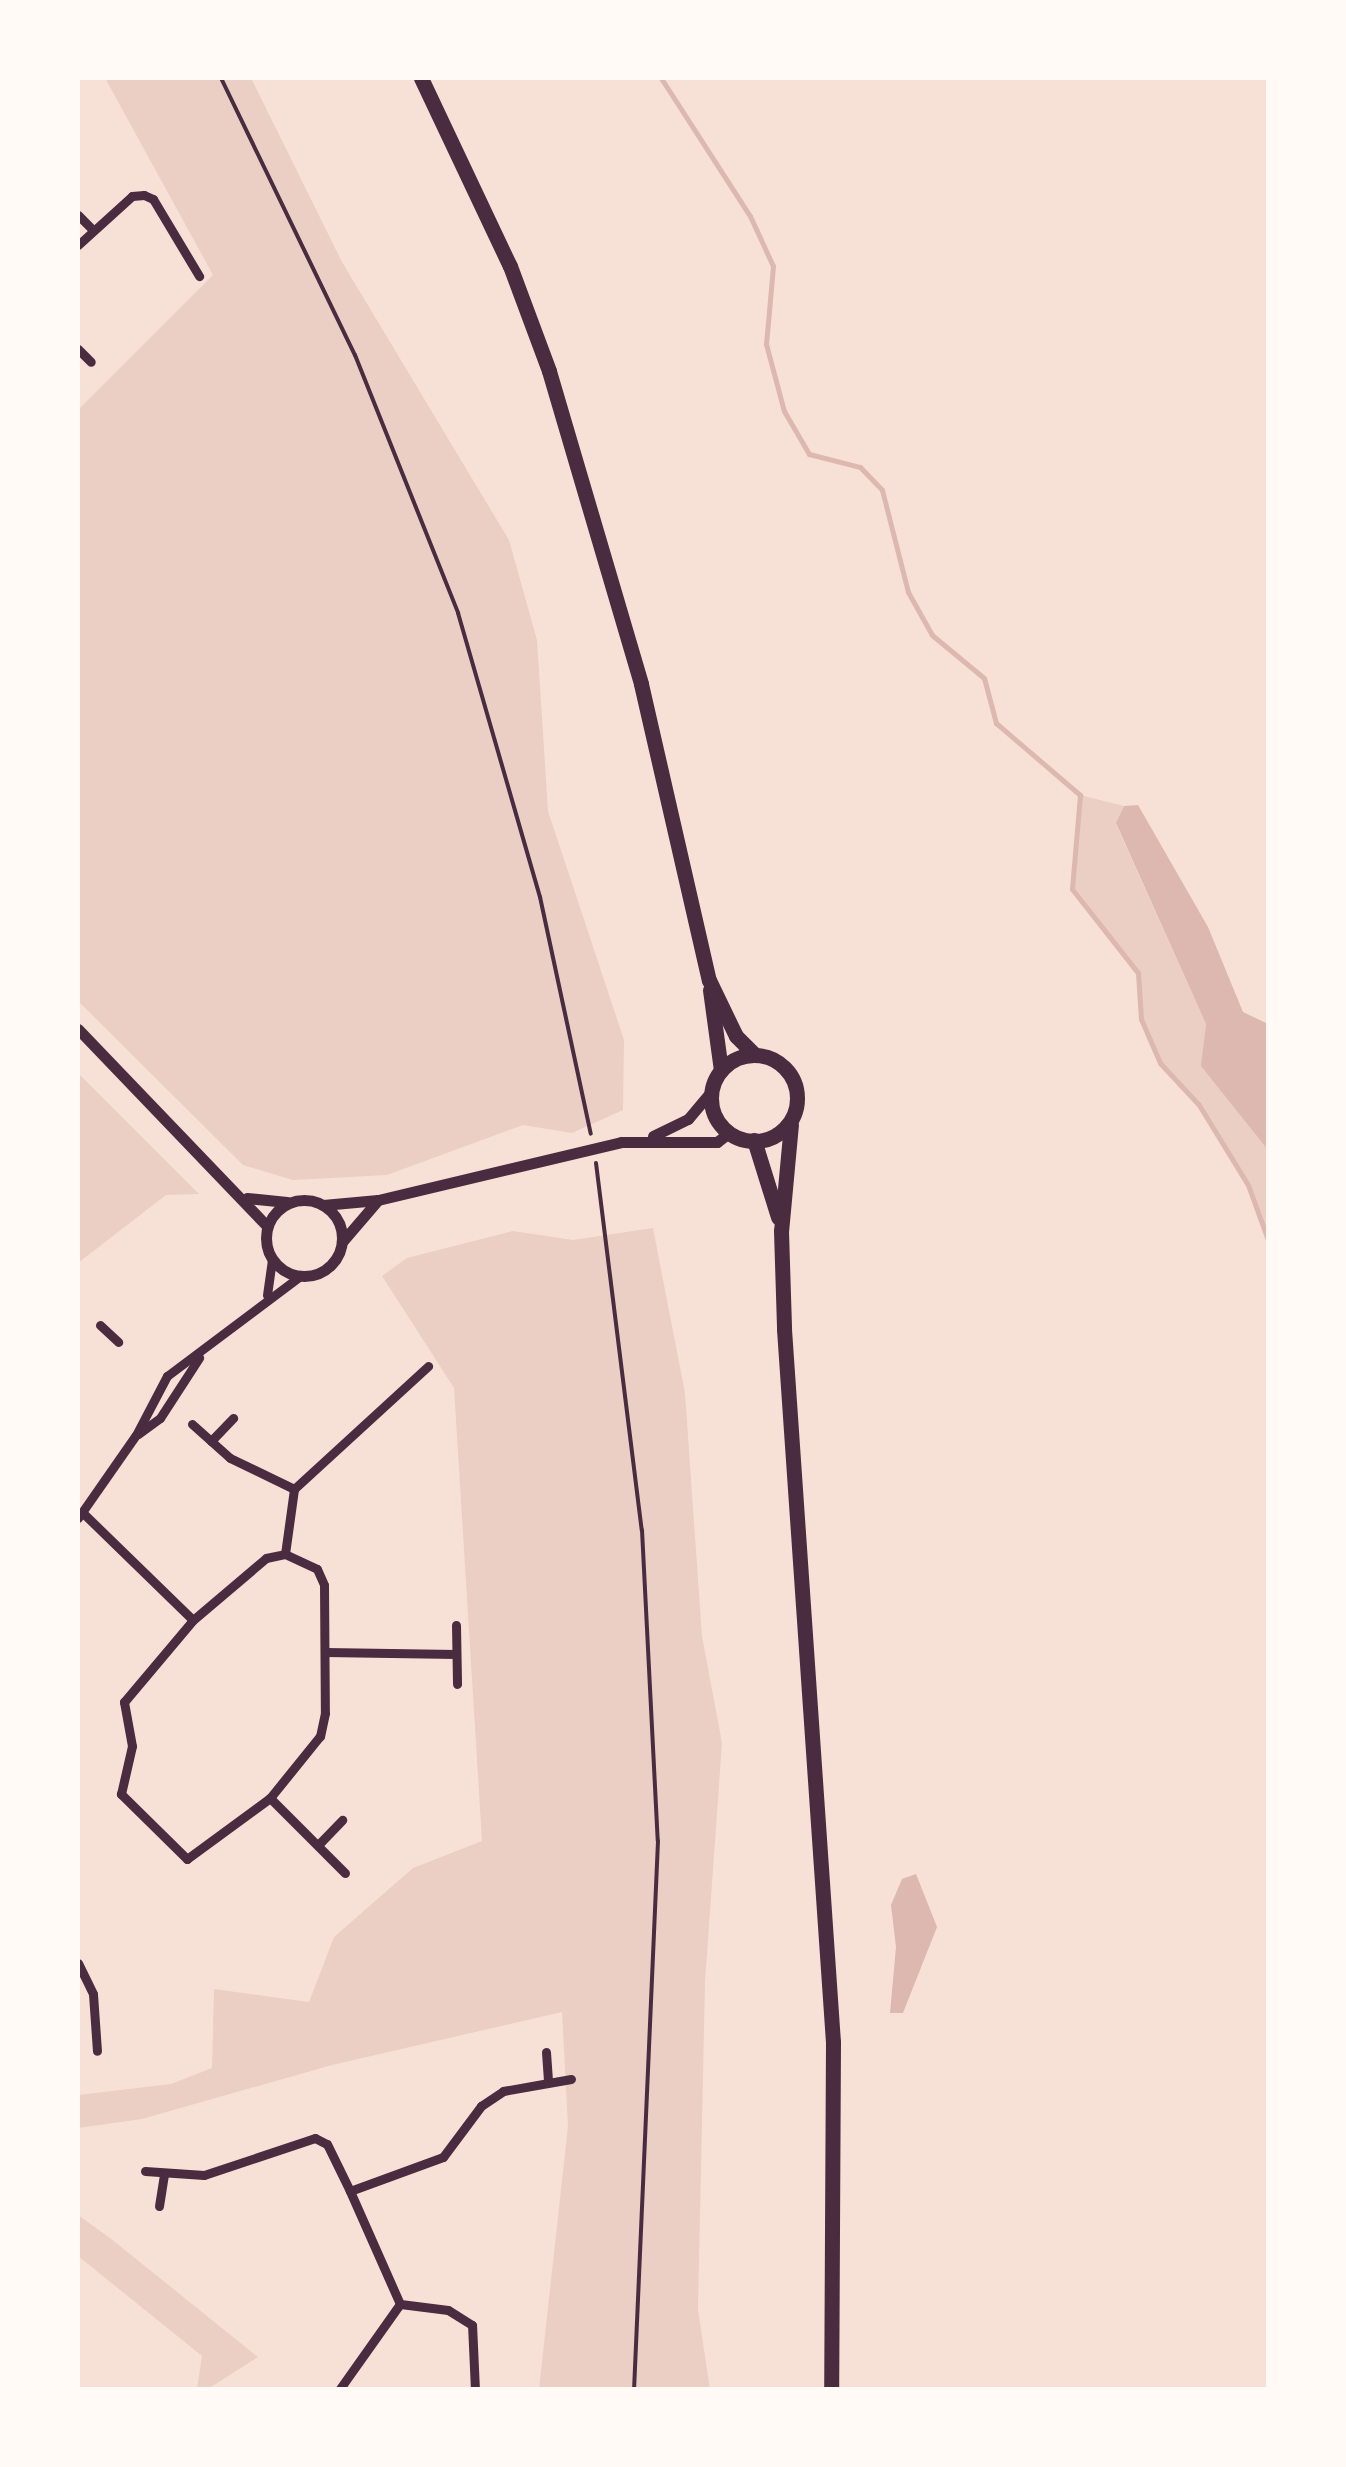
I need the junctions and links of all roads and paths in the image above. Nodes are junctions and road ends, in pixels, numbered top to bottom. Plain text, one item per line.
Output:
1 (221, 78) edge
2 (421, 78) edge
3 (78, 215) edge
4 (93, 230) junction
5 (78, 244) edge
6 (199, 276) dead end
7 (78, 349) edge
8 (90, 362) dead end
9 (709, 980) junction
10 (78, 1029) edge
11 (755, 1056) junction
12 (721, 1070) junction
13 (709, 1094) junction
14 (791, 1124) junction
15 (729, 1133) junction
16 (650, 1138) junction
17 (754, 1140) junction
18 (247, 1198) junction
19 (378, 1200) junction
20 (290, 1202) junction
21 (323, 1205) junction
22 (268, 1226) junction
23 (780, 1230) junction
24 (342, 1242) junction
25 (272, 1259) junction
26 (300, 1276) junction
27 (267, 1295) junction
28 (100, 1325) dead end
29 (118, 1342) dead end
30 (200, 1356) junction
31 (428, 1366) dead end
32 (233, 1418) dead end
33 (192, 1424) dead end
34 (136, 1436) junction
35 (211, 1442) junction
36 (294, 1489) junction
37 (80, 1516) edge
38 (285, 1554) junction
39 (193, 1620) junction
40 (456, 1625) dead end
41 (325, 1652) junction
42 (456, 1654) junction
43 (457, 1684) dead end
44 (270, 1798) junction
45 (342, 1820) dead end
46 (318, 1845) junction
47 (345, 1873) dead end
48 (78, 1964) edge
49 (97, 2050) dead end
50 (546, 2052) dead end
51 (572, 2079) dead end
52 (548, 2080) junction
53 (145, 2171) dead end
54 (164, 2174) junction
55 (350, 2191) junction
56 (158, 2206) dead end
57 (400, 2304) junction
58 (339, 2390) edge
59 (475, 2390) edge
60 (634, 2390) edge
61 (831, 2390) edge

1 - 60 path
2 - 9 highway
3 - 4 street
4 - 5 street
4 - 6 street
7 - 8 street
9 - 11 highway
9 - 12 highway
10 - 18 street
11 - 12 highway
11 - 14 highway
12 - 13 highway
13 - 15 highway
13 - 16 street
14 - 17 highway
14 - 23 highway
15 - 16 street
15 - 17 highway
16 - 19 street
17 - 23 highway
18 - 20 street
18 - 22 street
19 - 21 street
19 - 24 street
20 - 21 street
20 - 22 street
21 - 24 street
22 - 25 street
23 - 61 highway
24 - 26 street
25 - 26 street
25 - 27 street
26 - 27 street
27 - 30 street
28 - 29 street
30 - 34 street
30 - 34 street
31 - 36 street
32 - 35 street
33 - 35 street
34 - 37 street
35 - 36 street
36 - 38 street
37 - 39 street
38 - 39 street
38 - 41 street
39 - 44 street
40 - 42 street
41 - 42 street
41 - 44 street
42 - 43 street
44 - 46 street
45 - 46 street
46 - 47 street
48 - 49 street
50 - 52 street
51 - 52 street
52 - 55 street
53 - 54 street
54 - 55 street
54 - 56 street
55 - 57 street
57 - 58 street
57 - 59 street

